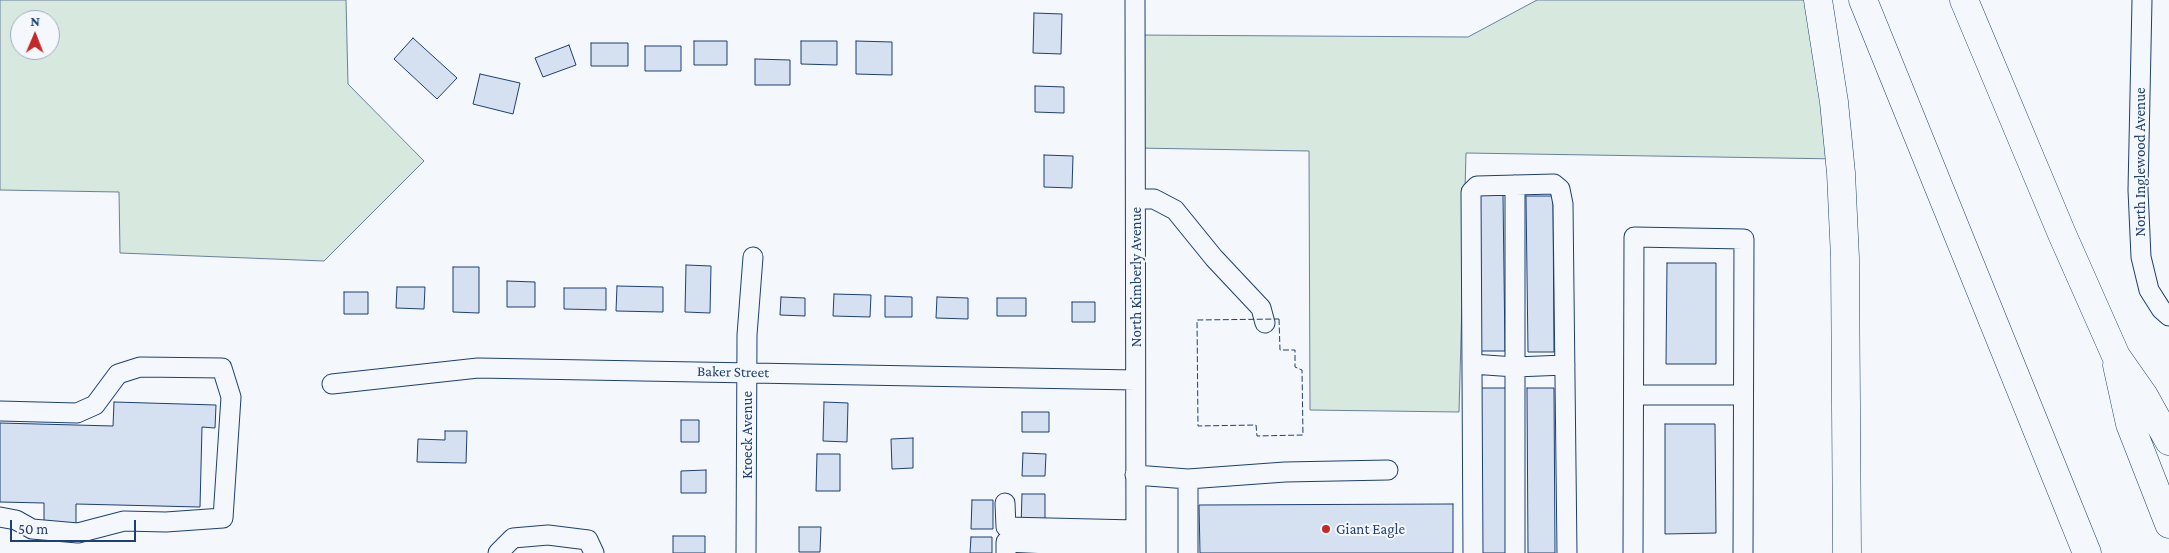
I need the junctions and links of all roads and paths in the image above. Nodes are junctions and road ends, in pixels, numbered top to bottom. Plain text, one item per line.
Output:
1 (1135, 0) edge
2 (1818, 0) edge
3 (1863, 0) edge
4 (1964, 0) edge
5 (2142, 0) edge
6 (1515, 185) junction
7 (1136, 199) junction
8 (754, 257) dead end
9 (2169, 316) edge
10 (1265, 323) dead end
11 (2116, 356) junction
12 (1472, 364) junction
13 (1565, 365) junction
14 (1515, 367) junction
15 (747, 373) junction
16 (1135, 380) junction
17 (332, 384) dead end
18 (1634, 394) junction
19 (1743, 395) junction
20 (0, 411) edge
21 (2169, 441) edge
22 (1388, 470) dead end
23 (1135, 476) junction
24 (1188, 479) junction
25 (1005, 503) dead end
26 (0, 517) edge
27 (2169, 524) edge
28 (1006, 541) edge
29 (1136, 543) edge
30 (498, 553) edge
31 (594, 553) edge
32 (746, 553) edge
33 (1188, 553) edge
34 (1473, 553) edge
35 (1515, 553) edge
36 (1567, 553) edge
37 (1633, 553) edge
38 (1742, 553) edge
39 (1847, 553) edge
40 (2087, 553) edge

1 - 7 street, North Kimberly Avenue
2 - 39 highway
3 - 40 highway
4 - 11 highway
5 - 9 street, North Inglewood Avenue
6 - 12 street
6 - 13 street
6 - 14 street
7 - 10 street
7 - 16 street, North Kimberly Avenue
8 - 15 street, Kroeck Avenue
11 - 21 highway
11 - 27 highway
12 - 14 street
12 - 34 street
13 - 14 street
13 - 36 street
14 - 35 street
15 - 16 street, Baker Street
15 - 17 street, Baker Street
15 - 32 street, Kroeck Avenue
16 - 23 street, North Kimberly Avenue
18 - 19 street
18 - 19 street
18 - 37 street
19 - 38 street
20 - 26 street
22 - 24 street
23 - 24 street
23 - 29 street, North Kimberly Avenue
24 - 33 street
25 - 28 street
28 - 29 street
30 - 31 street

